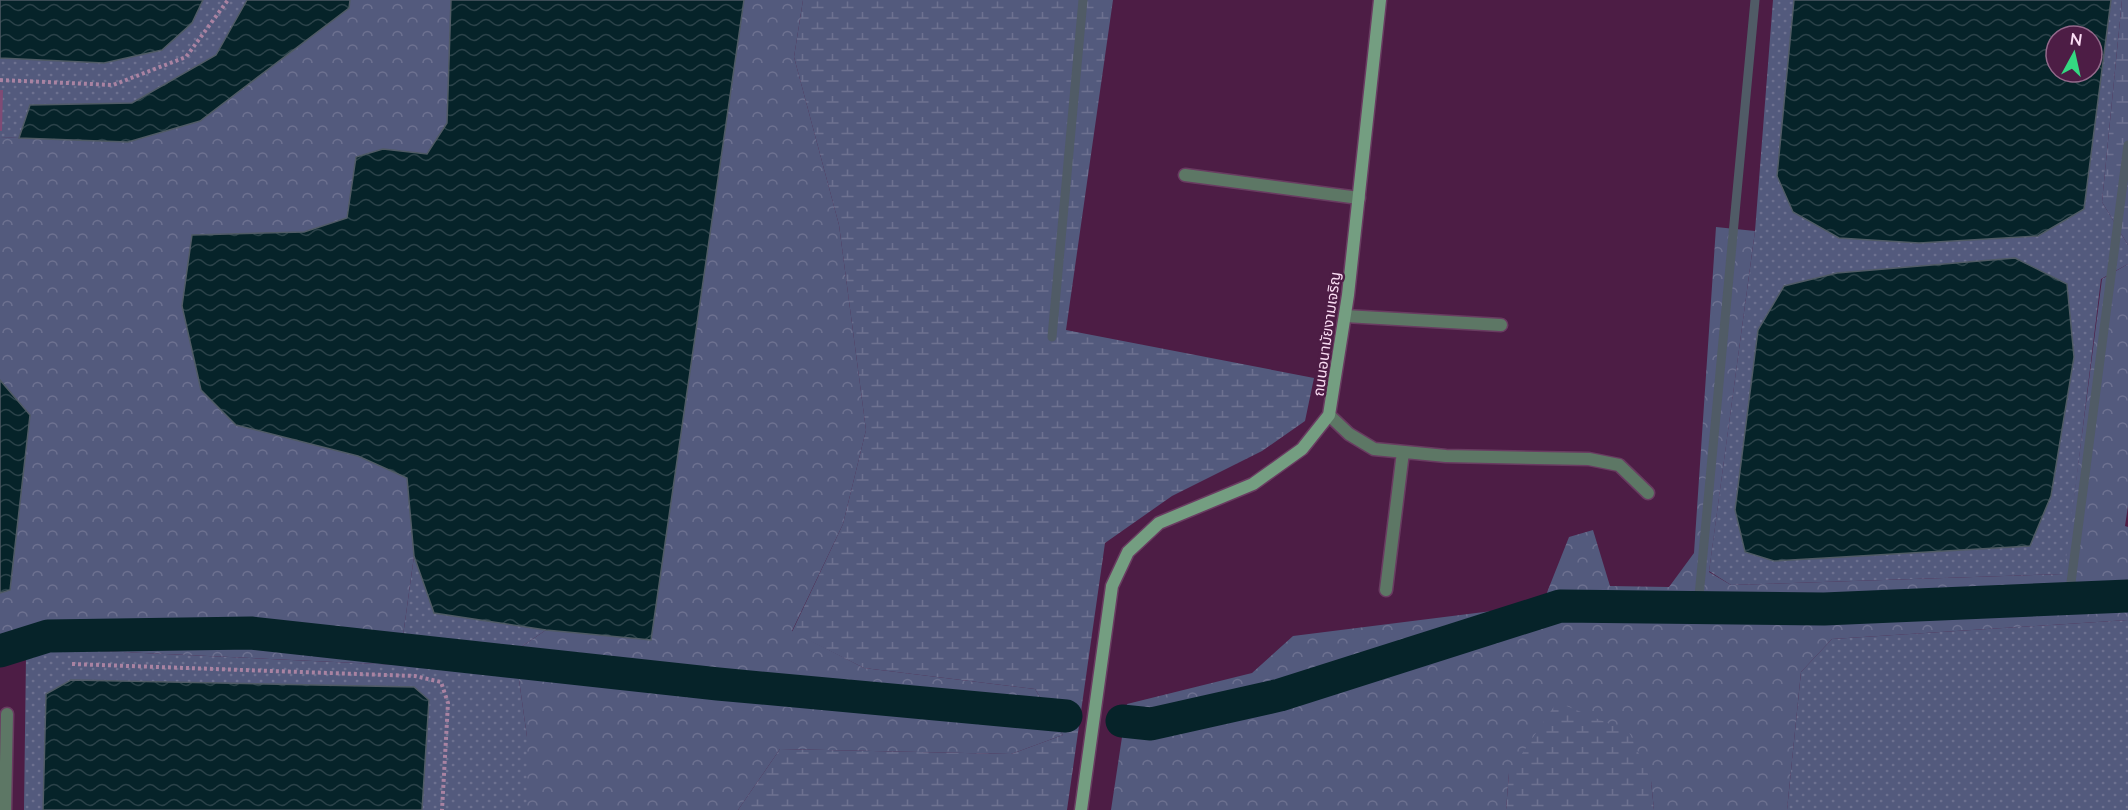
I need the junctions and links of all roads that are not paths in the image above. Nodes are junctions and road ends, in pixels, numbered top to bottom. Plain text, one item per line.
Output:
1 (1380, 0) edge
2 (1185, 175) dead end
3 (1359, 198) junction
4 (1345, 316) junction
5 (1502, 325) dead end
6 (1329, 415) junction
7 (1403, 452) junction
8 (1648, 493) dead end
9 (1386, 590) dead end
10 (7, 714) dead end
11 (4, 810) edge
12 (1082, 810) edge

1 - 3 street, ถนนอนามัยงามเจริญ
2 - 3 street
3 - 4 street, ถนนอนามัยงามเจริญ
4 - 5 street
4 - 6 street, ถนนอนามัยงามเจริญ
6 - 7 street
6 - 12 street, ถนนอนามัยงามเจริญ
7 - 8 street
7 - 9 street
10 - 11 street

